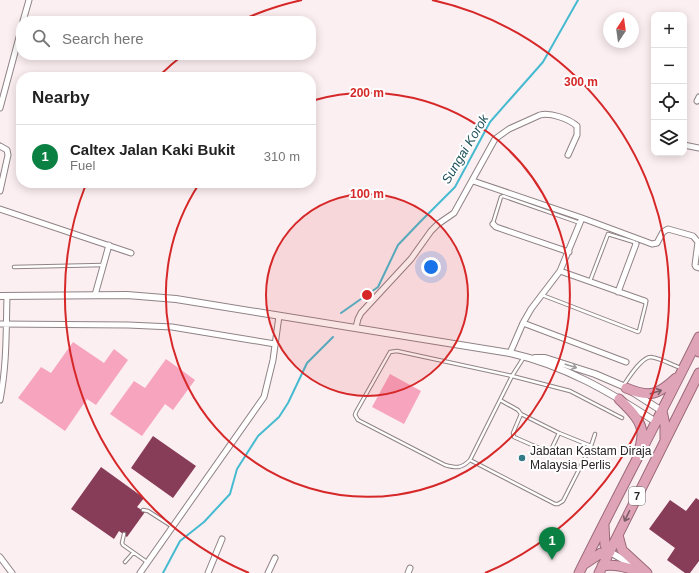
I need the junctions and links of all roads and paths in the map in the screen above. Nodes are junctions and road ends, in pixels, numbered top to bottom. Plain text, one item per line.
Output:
1 (29, 0) edge
2 (25, 16) edge
3 (16, 49) edge
4 (0, 108) edge
5 (0, 146) edge
6 (687, 146) edge
7 (699, 148) edge
8 (568, 155) dead end
9 (473, 181) junction
10 (0, 191) edge
11 (0, 209) edge
12 (581, 220) junction
13 (493, 224) joint
14 (636, 244) joint
15 (110, 245) junction
16 (131, 252) dead end
17 (569, 252) junction
18 (103, 265) junction
19 (14, 267) dead end
20 (699, 268) edge
21 (560, 271) junction
22 (590, 282) junction
23 (618, 292) junction
24 (95, 295) junction
25 (541, 295) junction
26 (3, 296) edge
27 (645, 301) joint
28 (279, 316) junction
29 (523, 323) junction
30 (0, 324) edge
31 (6, 324) junction
32 (356, 327) junction
33 (699, 337) edge
34 (275, 344) junction
35 (510, 353) junction
36 (525, 356) junction
37 (533, 359) junction
38 (626, 362) dead end
39 (682, 371) junction
40 (699, 373) edge
41 (512, 376) junction
42 (624, 387) junction
43 (619, 398) junction
44 (0, 400) edge
45 (500, 400) junction
46 (681, 411) junction
47 (521, 414) junction
48 (622, 418) dead end
49 (661, 418) junction
50 (559, 433) junction
51 (595, 434) dead end
52 (665, 442) junction
53 (591, 446) junction
54 (639, 455) junction
55 (470, 460) junction
56 (142, 510) dead end
57 (604, 522) junction
58 (173, 527) junction
59 (124, 534) dead end
60 (618, 535) junction
61 (222, 538) dead end
62 (610, 552) junction
63 (133, 553) junction
64 (0, 558) edge
65 (274, 558) dead end
66 (125, 562) dead end
67 (147, 563) junction
68 (581, 570) edge
69 (600, 570) edge
70 (12, 573) edge
71 (140, 573) edge
72 (208, 573) edge
73 (268, 573) edge
74 (646, 573) edge

1 - 2 street
3 - 4 street
5 - 10 street
6 - 7 street
8 - 9 street
9 - 12 street
9 - 32 street
11 - 15 street
12 - 13 lane
12 - 17 street
12 - 20 street
13 - 17 street
14 - 22 lane
14 - 23 street
15 - 16 street
15 - 18 street
17 - 21 street
18 - 19 lane
18 - 24 street
21 - 22 street
21 - 25 street
22 - 23 street
23 - 27 street
24 - 26 street
24 - 28 street
25 - 27 lane
25 - 29 street
26 - 31 street
28 - 32 street
28 - 34 street
29 - 35 street
29 - 38 street
30 - 31 street
31 - 34 street
31 - 44 street
32 - 35 street
33 - 39 highway, 7
34 - 58 street
35 - 36 street
36 - 37 street
36 - 41 lane
37 -> 42 street
37 - 43 street
42 -> 39 highway
39 - 42 lane
39 - 49 highway, 7
40 - 46 highway, 7
41 - 45 lane
41 - 48 lane
41 - 55 lane
42 - 49 street
43 - 49 street
43 - 54 highway
45 - 47 lane
45 - 55 lane
46 - 49 highway
46 - 52 highway, 7
47 - 50 lane
47 - 50 lane
49 - 52 highway
49 - 54 highway, 7
50 - 53 lane
51 - 53 lane
52 -> 60 highway, 7
53 - 55 lane
54 - 57 highway, 7
56 - 58 lane
57 - 62 highway
57 - 68 highway, 7
58 - 67 street
59 - 63 lane
60 - 62 highway, 7
60 - 74 highway
61 - 72 street
62 - 68 highway
62 - 69 highway, 7
62 - 74 street
63 - 66 lane
63 - 67 lane
64 - 70 street
65 - 73 street
67 - 71 street
69 - 74 highway

